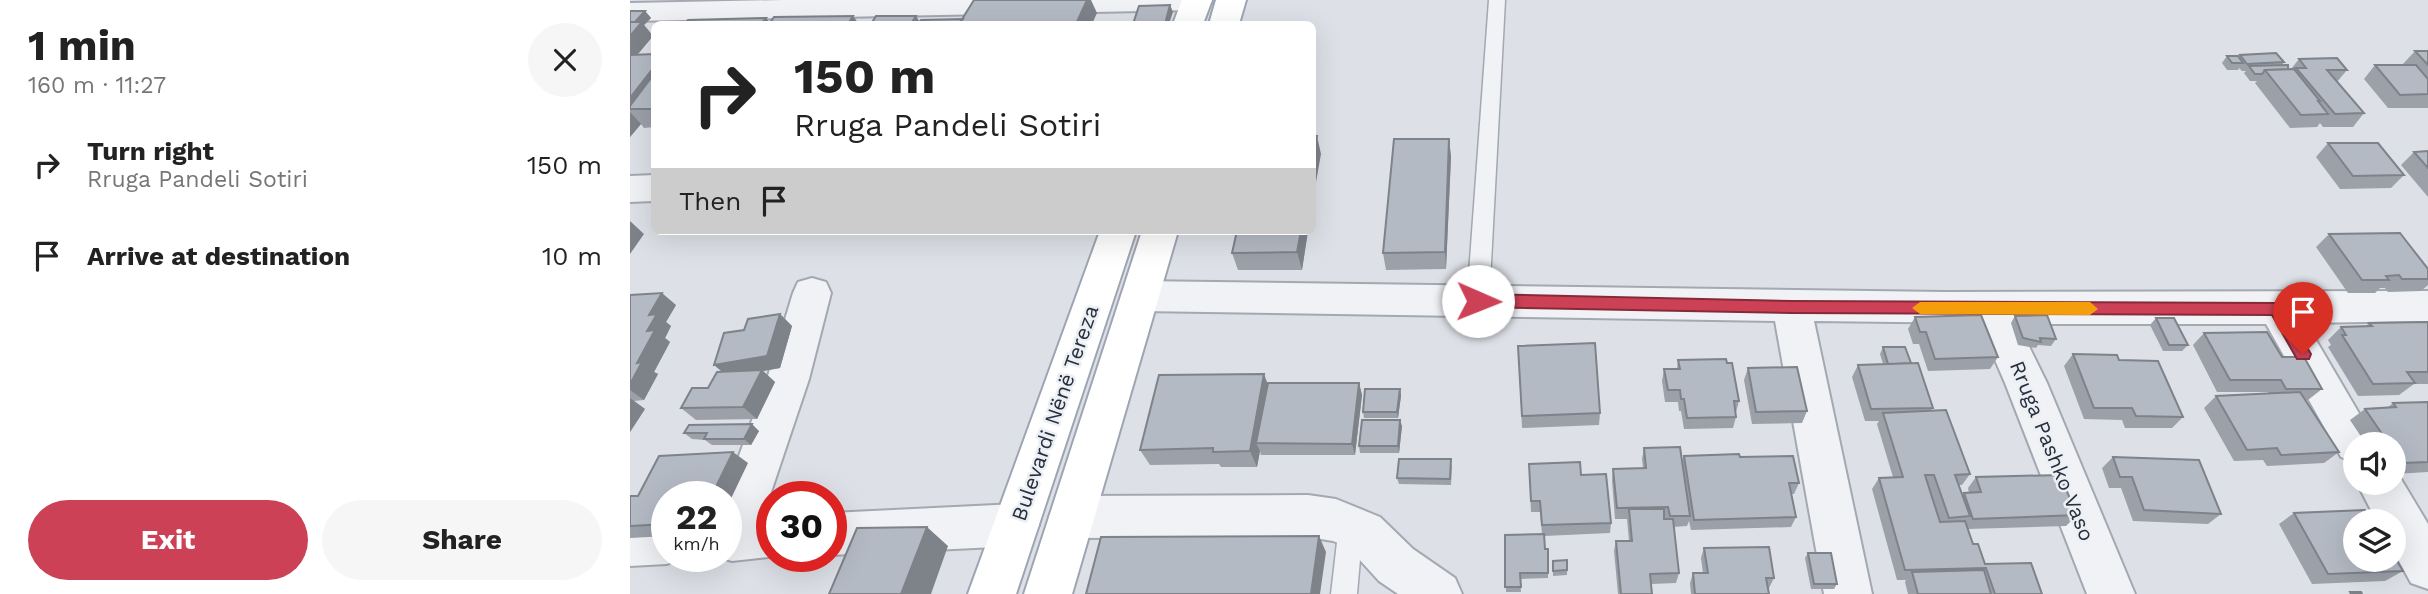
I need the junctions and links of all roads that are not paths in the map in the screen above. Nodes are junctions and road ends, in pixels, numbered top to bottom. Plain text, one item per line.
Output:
1 (1231, 0) edge
2 (1497, 0) edge
3 (1185, 8) edge
4 (630, 12) edge
5 (1225, 21) edge
6 (651, 188) edge
7 (630, 189) edge
8 (1117, 235) edge
9 (1159, 235) edge
10 (812, 293) dead end
11 (1140, 296) junction
12 (1478, 301) junction
13 (2428, 306) edge
14 (1791, 307) junction
15 (1992, 309) junction
16 (2277, 309) junction
17 (2349, 432) edge
18 (2386, 495) edge
19 (1072, 517) junction
20 (1016, 525) junction
21 (1351, 525) junction
22 (847, 533) edge
23 (743, 538) edge
24 (651, 543) edge
25 (630, 544) edge
26 (2428, 566) edge
27 (992, 594) edge
28 (1048, 594) edge
29 (1344, 594) edge
30 (1438, 594) edge
31 (1848, 594) edge
32 (2111, 594) edge

1 - 5 main road
2 - 12 lane
3 - 4 street
6 - 7 street
8 - 20 main road, Bulevardi Nënë Tereza
9 - 11 main road, Bulevardi Nënë Tereza
10 - 23 street
11 - 12 street
11 - 19 main road, Bulevardi Nënë Tereza
12 - 14 street
13 - 16 street
14 - 15 street
14 - 31 street
15 - 16 street
15 - 32 street, Rruga Pashko Vaso
16 - 17 street
18 - 26 street
19 - 21 street
19 - 28 main road, Bulevardi Nënë Tereza
20 - 22 street
20 - 27 main road, Bulevardi Nënë Tereza
21 - 29 lane
21 - 30 street
24 - 25 street

